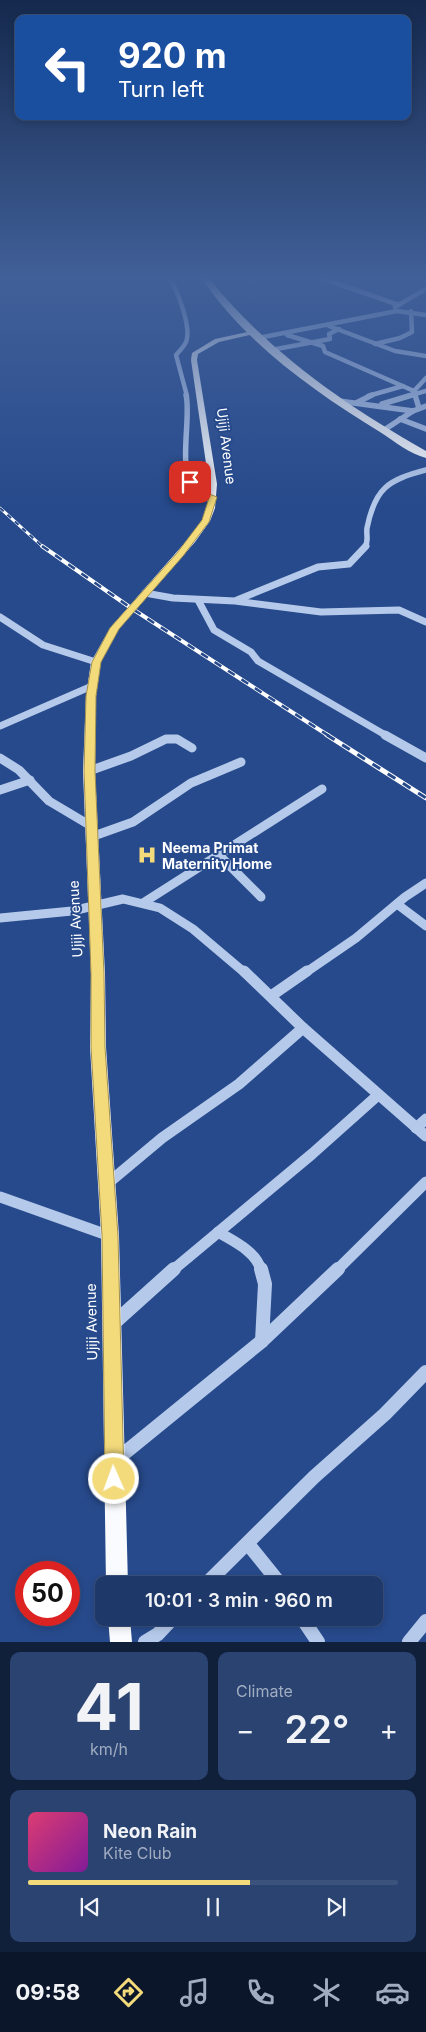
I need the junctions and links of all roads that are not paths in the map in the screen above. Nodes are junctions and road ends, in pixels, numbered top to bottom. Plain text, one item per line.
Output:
1 (178, 353) edge
2 (197, 353) edge
3 (275, 353) edge
4 (326, 353) edge
5 (403, 353) joint
6 (420, 356) junction
7 (426, 356) edge
8 (426, 363) edge
9 (426, 378) edge
10 (403, 386) junction
11 (426, 391) edge
12 (416, 393) junction
13 (409, 397) junction
14 (426, 397) edge
15 (339, 401) junction
16 (356, 403) junction
17 (370, 406) junction
18 (426, 406) edge
19 (417, 409) junction
20 (400, 420) junction
21 (426, 429) edge
22 (384, 430) junction
23 (426, 455) edge
24 (426, 470) edge
25 (213, 497) junction
26 (145, 592) junction
27 (198, 600) junction
28 (235, 601) junction
29 (0, 617) edge
30 (426, 622) edge
31 (96, 662) junction
32 (92, 686) junction
33 (0, 726) edge
34 (192, 748) dead end
35 (0, 758) edge
36 (426, 758) edge
37 (241, 762) dead end
38 (89, 771) junction
39 (30, 780) junction
40 (322, 789) dead end
41 (0, 790) edge
42 (91, 832) junction
43 (219, 855) junction
44 (426, 883) edge
45 (261, 896) dead end
46 (143, 902) junction
47 (95, 904) junction
48 (397, 904) junction
49 (0, 918) edge
50 (426, 926) edge
51 (271, 996) junction
52 (303, 1028) junction
53 (378, 1096) junction
54 (426, 1119) edge
55 (416, 1128) junction
56 (426, 1136) edge
57 (426, 1182) edge
58 (107, 1184) junction
59 (0, 1197) edge
60 (218, 1232) junction
61 (110, 1236) junction
62 (112, 1325) junction
63 (262, 1341) junction
64 (426, 1372) edge
65 (114, 1462) junction
66 (248, 1544) junction
67 (117, 1576) edge
68 (214, 1576) edge
69 (274, 1576) edge
70 (426, 1621) edge
71 (120, 1626) edge
72 (166, 1626) edge
73 (307, 1626) edge
74 (121, 1642) edge
75 (145, 1642) edge
76 (318, 1642) edge
77 (409, 1642) edge

1 - 25 street
2 - 25 main road, Ujiji Avenue
3 - 15 highway
4 - 10 street
5 - 6 street
5 - 8 street
6 - 7 street
6 - 8 street
9 - 12 street
10 - 12 street
10 - 16 street
11 - 12 street
12 - 13 street
12 - 14 street
12 - 19 street
13 - 17 street
13 - 19 street
15 - 16 street
15 - 22 highway
16 - 17 street
17 - 19 street
18 - 19 street
19 - 20 street
20 - 21 street
20 - 22 street
22 - 23 highway
24 - 28 street
25 - 26 main road, Ujiji Avenue
26 - 27 street
26 - 31 main road, Ujiji Avenue
27 - 28 street
27 - 36 street
28 - 30 street
29 - 31 street
31 - 32 main road, Ujiji Avenue
32 - 33 street
32 - 38 main road, Ujiji Avenue
34 - 38 street
35 - 39 street
37 - 42 street
38 - 42 main road, Ujiji Avenue
39 - 41 street
39 - 42 street
40 - 43 street
42 - 47 main road, Ujiji Avenue
43 - 45 street
43 - 46 street
44 - 48 street
46 - 47 street
46 - 51 street
47 - 49 street
47 - 58 main road, Ujiji Avenue
48 - 50 street
48 - 51 street
51 - 52 street
52 - 53 street
52 - 58 street
53 - 55 street
53 - 60 street
54 - 55 street
55 - 56 street
57 - 63 street
58 - 61 main road, Ujiji Avenue
59 - 61 street
60 - 62 street
60 - 63 street
61 - 62 main road, Ujiji Avenue
62 - 65 main road, Ujiji Avenue
63 - 65 street
64 - 66 street
65 - 67 main road, Ujiji Avenue
66 - 68 street
66 - 69 street
70 - 77 street
71 - 74 main road
72 - 75 street
73 - 76 street

